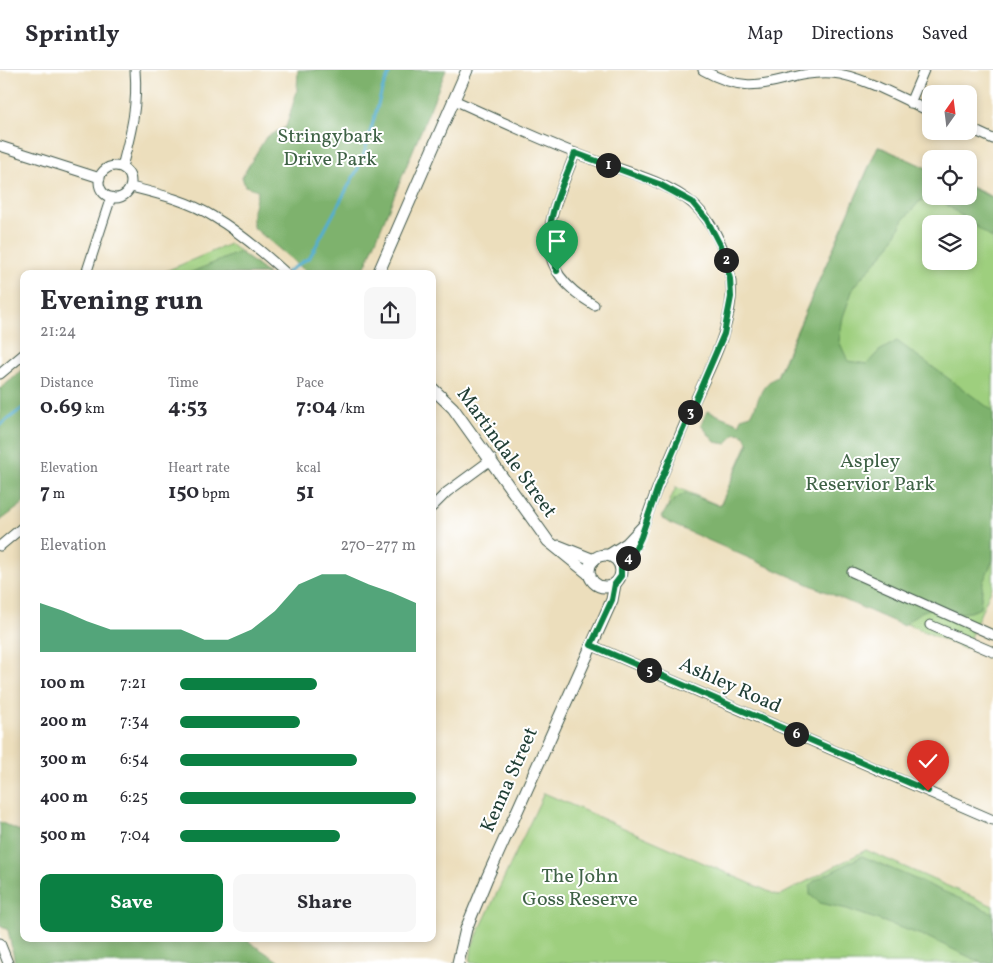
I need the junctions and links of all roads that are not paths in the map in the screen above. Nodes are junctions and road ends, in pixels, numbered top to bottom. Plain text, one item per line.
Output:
1 (135, 70) edge
2 (467, 70) edge
3 (703, 70) edge
4 (924, 70) edge
5 (454, 100) junction
6 (910, 103) junction
7 (922, 108) edge
8 (978, 132) edge
9 (993, 139) edge
10 (0, 146) edge
11 (575, 153) junction
12 (122, 168) junction
13 (100, 178) junction
14 (130, 187) junction
15 (111, 198) junction
16 (87, 270) edge
17 (283, 270) edge
18 (380, 270) edge
19 (594, 305) dead end
20 (20, 357) edge
21 (0, 374) edge
22 (436, 392) edge
23 (492, 459) junction
24 (436, 503) edge
25 (643, 525) junction
26 (20, 529) edge
27 (548, 542) junction
28 (0, 546) edge
29 (607, 555) junction
30 (594, 560) junction
31 (621, 567) junction
32 (852, 572) dead end
33 (590, 575) junction
34 (615, 584) junction
35 (599, 586) junction
36 (604, 615) junction
37 (930, 625) dead end
38 (993, 635) edge
39 (591, 645) junction
40 (993, 652) edge
41 (993, 820) edge
42 (0, 943) edge
43 (8, 963) edge
44 (458, 963) edge

1 - 12 street
2 - 5 street
3 - 6 street
4 - 6 street
5 - 11 street, Kenna Street
5 - 18 street
6 - 7 street
8 - 9 street
10 - 13 street
11 - 19 street
11 - 25 street, Kenna Street
12 - 13 street
12 - 14 street
13 - 15 street
14 - 15 street
14 - 17 street
15 - 16 street
20 - 21 street
22 - 23 street, Martindale Street
23 - 24 street
23 - 27 street, Martindale Street
25 - 29 street, Kenna Street
25 - 31 street, Kenna Street
26 - 28 street
27 - 30 street, Martindale Street
27 - 33 street, Martindale Street
29 - 30 street, Kenna Street
29 - 31 street
30 - 33 street
31 - 34 street, Kenna Street
32 - 38 street
33 - 35 street
34 - 35 street
34 - 36 street, Kenna Street
35 - 36 street
36 - 39 street, Kenna Street
37 - 40 street
39 - 41 street, Ashley Road
39 - 44 street, Kenna Street
42 - 43 street

